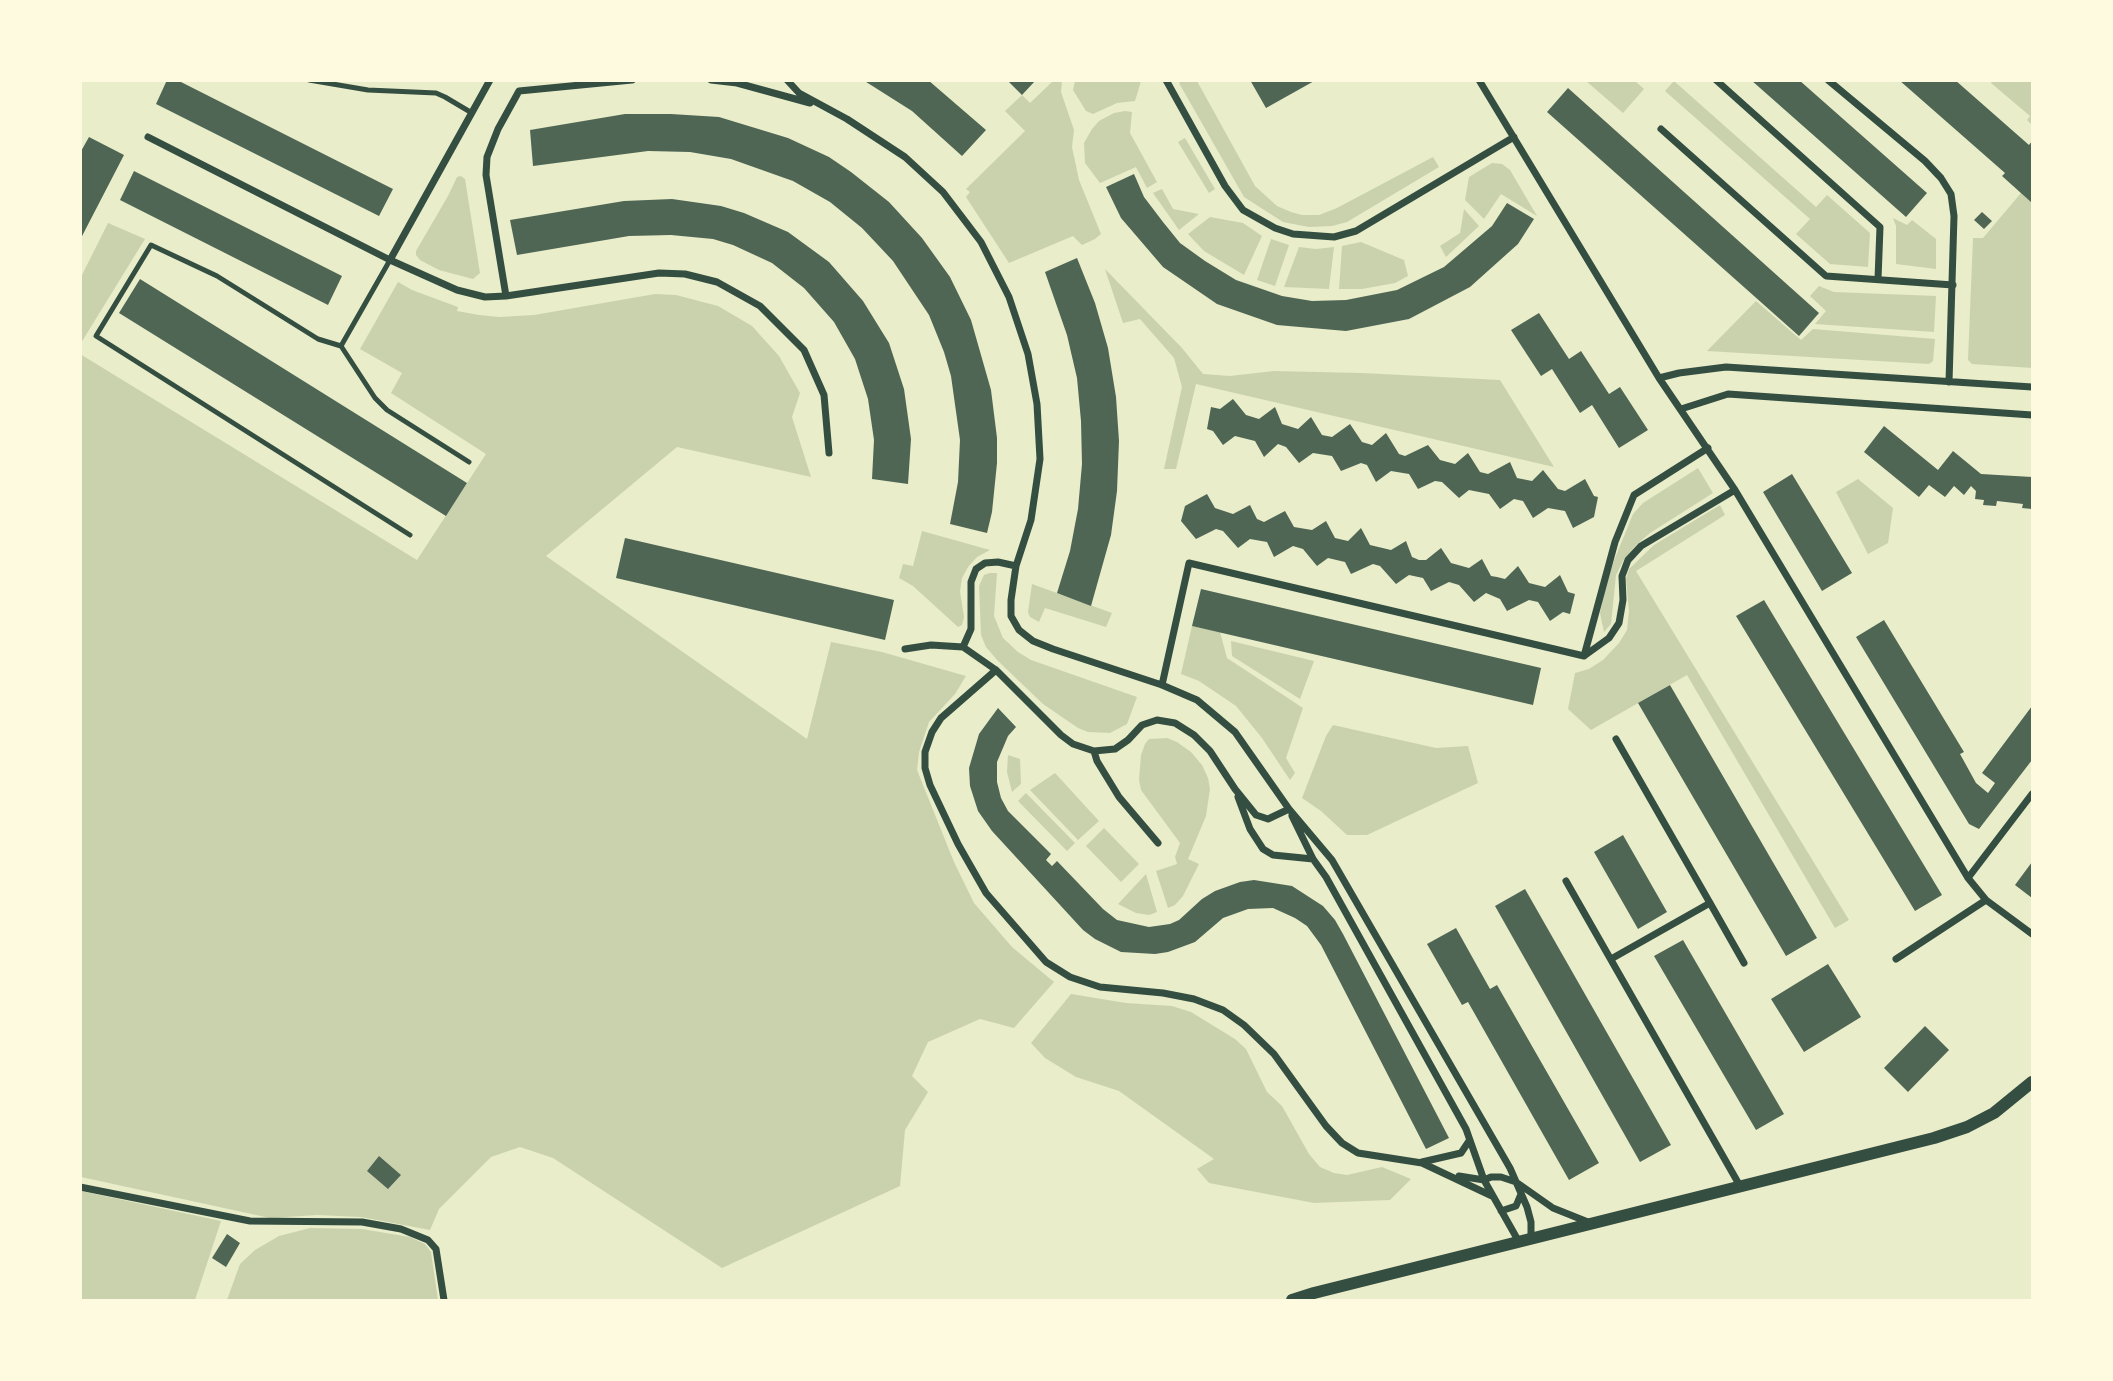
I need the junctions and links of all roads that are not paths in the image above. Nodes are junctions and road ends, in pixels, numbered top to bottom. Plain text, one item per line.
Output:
1 (309, 80) edge
2 (490, 80) edge
3 (632, 80) edge
4 (710, 80) edge
5 (786, 80) edge
6 (1166, 80) edge
7 (1479, 80) edge
8 (1716, 80) edge
9 (1828, 80) edge
10 (818, 105) junction
11 (471, 113) junction
12 (1661, 128) dead end
13 (148, 137) dead end
14 (1514, 137) junction
15 (390, 260) junction
16 (1878, 279) junction
17 (1953, 285) junction
18 (506, 296) junction
19 (341, 346) junction
20 (1659, 378) junction
21 (1949, 382) junction
22 (2032, 387) edge
23 (1681, 409) junction
24 (2032, 415) edge
25 (1708, 448) junction
26 (830, 453) dead end
27 (469, 462) dead end
28 (1735, 489) junction
29 (410, 535) dead end
30 (1016, 566) junction
31 (963, 647) junction
32 (905, 649) dead end
33 (1584, 656) junction
34 (996, 670) junction
35 (1162, 685) junction
36 (1616, 739) dead end
37 (1094, 751) junction
38 (1235, 789) junction
39 (2032, 794) edge
40 (1289, 809) junction
41 (1158, 844) dead end
42 (1313, 859) junction
43 (1968, 878) junction
44 (1566, 881) dead end
45 (1986, 900) junction
46 (1710, 903) junction
47 (2032, 934) edge
48 (1611, 959) junction
49 (1896, 959) dead end
50 (1744, 963) dead end
51 (2032, 1082) edge
52 (1469, 1140) junction
53 (1422, 1163) junction
54 (1451, 1175) junction
55 (1484, 1180) junction
56 (1516, 1182) junction
57 (1740, 1186) junction
58 (80, 1187) edge
59 (1521, 1194) junction
60 (1492, 1196) junction
61 (1501, 1211) junction
62 (1593, 1223) junction
63 (1525, 1240) junction
64 (444, 1300) edge
65 (1292, 1300) edge

1 - 11 lane
2 - 11 street
3 - 18 street
4 - 10 street
5 - 10 street
6 - 14 street
7 - 14 street
8 - 16 street
9 - 17 street
10 - 30 street
11 - 15 street
12 - 16 street
13 - 15 street
14 - 20 street
15 - 18 street
15 - 19 lane
16 - 17 street
17 - 21 street
18 - 26 street
19 - 27 lane
19 - 29 lane
20 - 21 street
20 - 23 street
21 - 22 street
23 - 24 street
23 - 25 street
25 - 28 street
25 - 33 street
28 - 33 street
28 - 43 street
30 - 31 street
30 - 35 street
31 - 32 street
31 - 34 street
33 - 35 street
34 - 37 street
34 - 53 street
35 - 40 street
36 - 46 street
37 - 38 street
37 - 41 street
38 - 40 street
38 - 42 street
39 - 43 street
40 - 42 street
40 - 56 street
42 - 52 street
43 - 45 street
44 - 48 street
45 - 47 street
45 - 49 street
46 - 48 street
46 - 50 street
48 - 57 street
51 - 57 street
52 - 53 street
52 - 55 street
53 - 54 street
54 - 55 street
54 - 60 street
55 - 56 street
55 - 60 street
56 - 59 street
56 - 62 street
57 - 62 street
58 - 64 street
59 - 61 street
59 - 63 street
60 - 61 street
61 - 63 street
62 - 63 street
63 - 65 street

